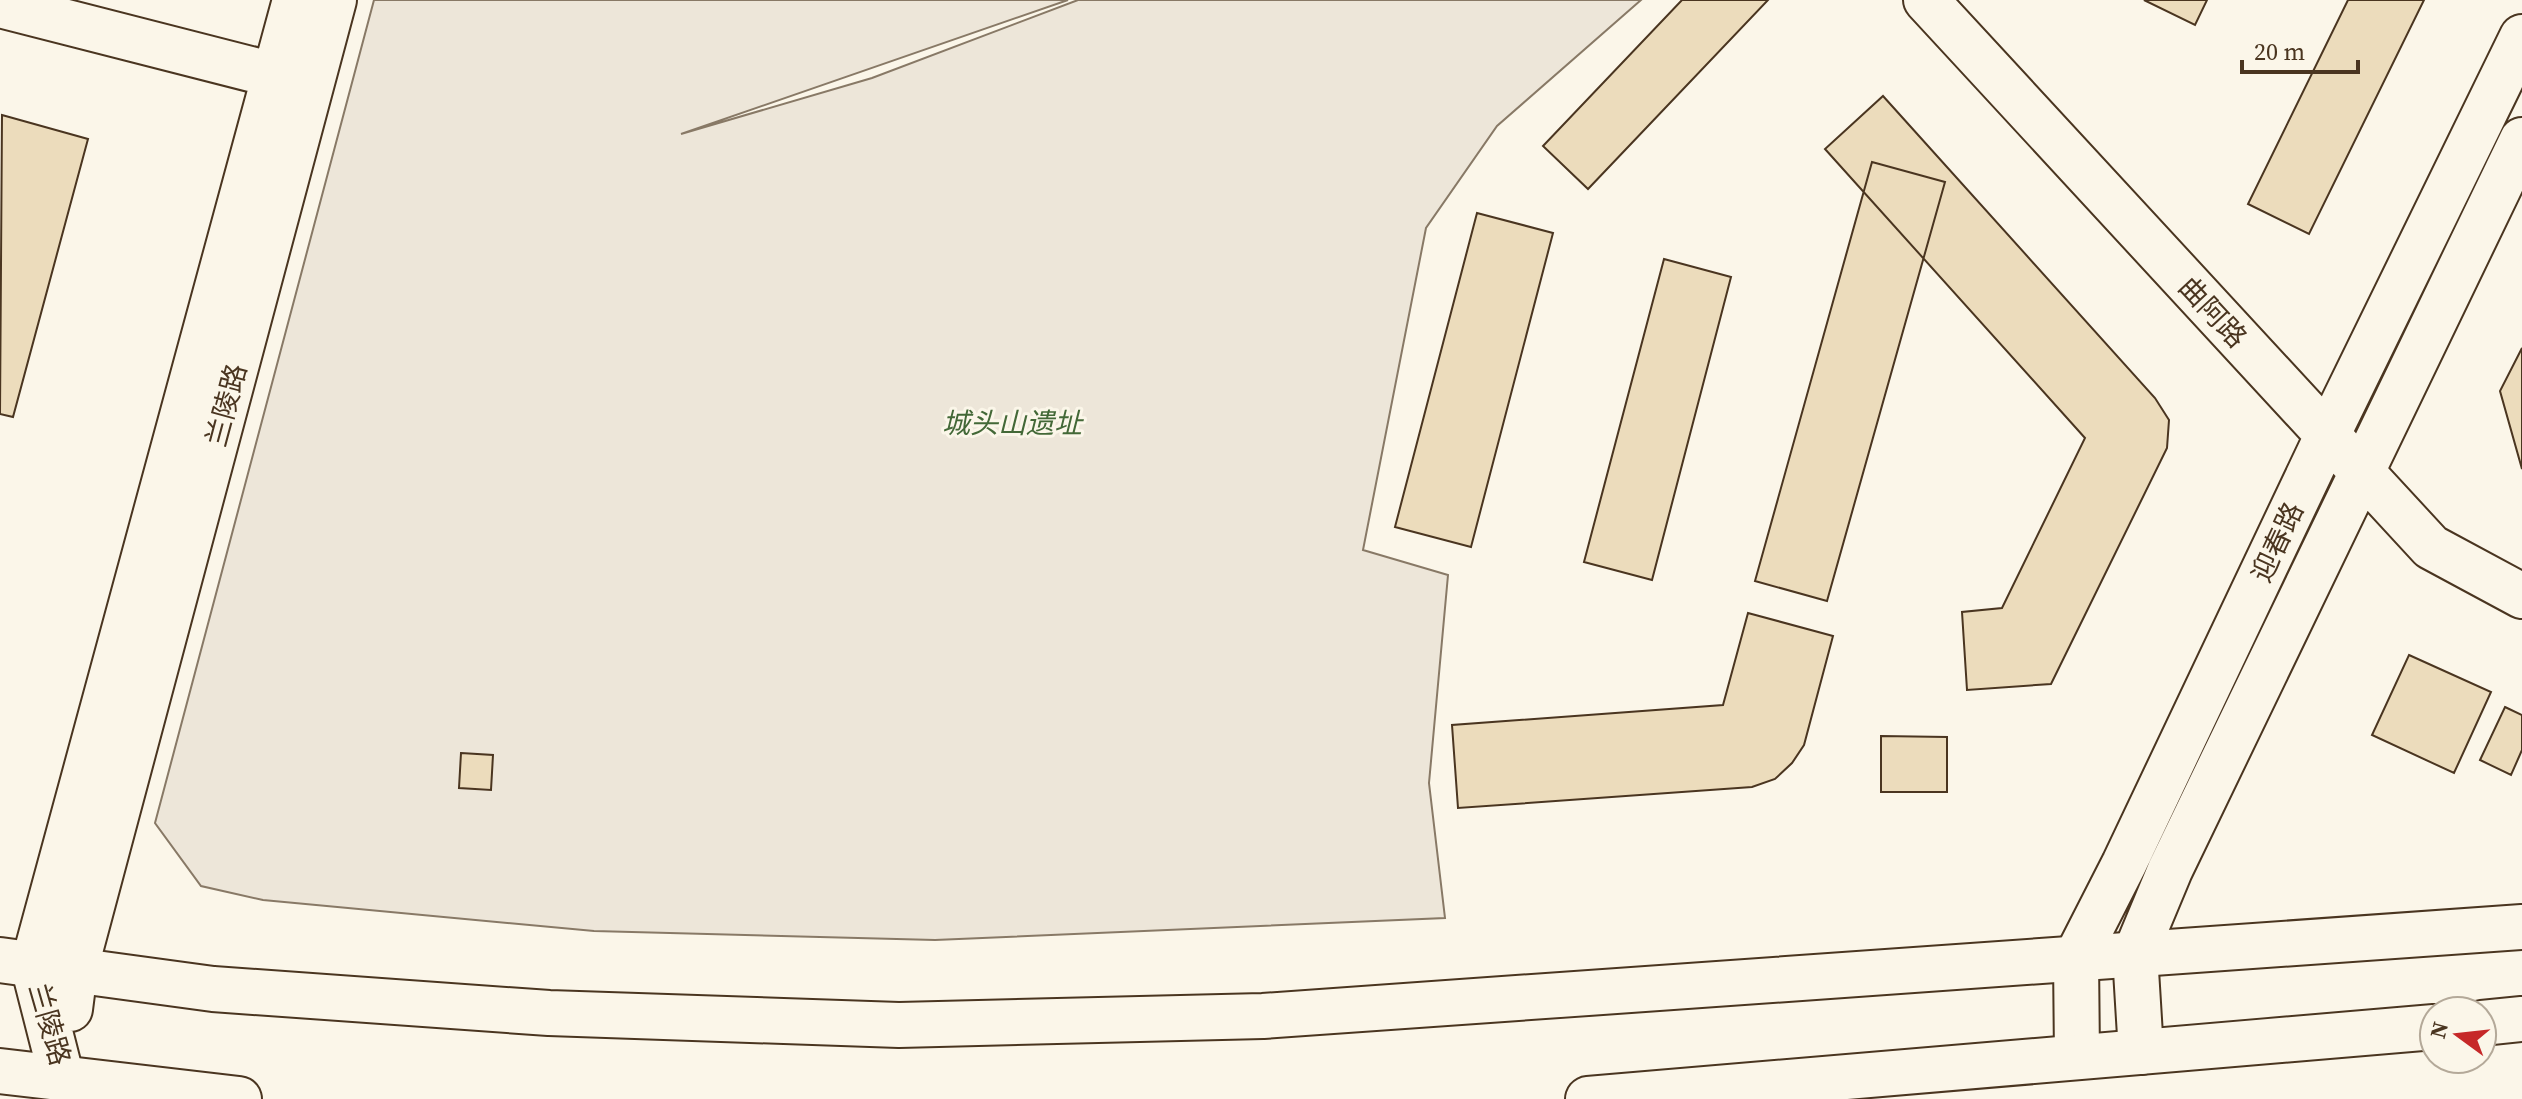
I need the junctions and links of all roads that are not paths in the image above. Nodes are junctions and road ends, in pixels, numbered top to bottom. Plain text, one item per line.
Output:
1 (295, 0) edge
2 (334, 0) edge
3 (1926, 0) edge
4 (0, 5) edge
5 (2522, 37) edge
6 (274, 75) junction
7 (2522, 140) edge
8 (2327, 436) junction
9 (2362, 474) junction
10 (2522, 596) edge
11 (2522, 927) edge
12 (2135, 954) junction
13 (2076, 958) junction
14 (36, 965) edge
15 (2522, 1019) edge
16 (2498, 1021) edge
17 (2418, 1028) edge
18 (2141, 1052) junction
19 (2077, 1057) junction
20 (0, 1071) edge
21 (62, 1079) junction
22 (239, 1099) edge
23 (1588, 1099) edge

1 - 6 street, 兰陵路
2 - 14 street, 兰陵路
3 - 8 street, 曲阿路
4 - 6 street
5 - 8 street, 迎春路
6 - 14 street, 兰陵路
7 - 9 street, 迎春路
8 - 9 street, 曲阿路
8 - 13 street, 迎春路
9 - 10 street, 曲阿路
9 - 12 street, 迎春路
11 - 12 street
12 - 13 street
12 - 18 street, 迎春路
13 - 14 street
13 - 19 street, 迎春路
14 - 21 street, 兰陵路
15 - 16 street
17 - 18 street
18 - 19 street
19 - 23 street
20 - 21 street
21 - 22 street

